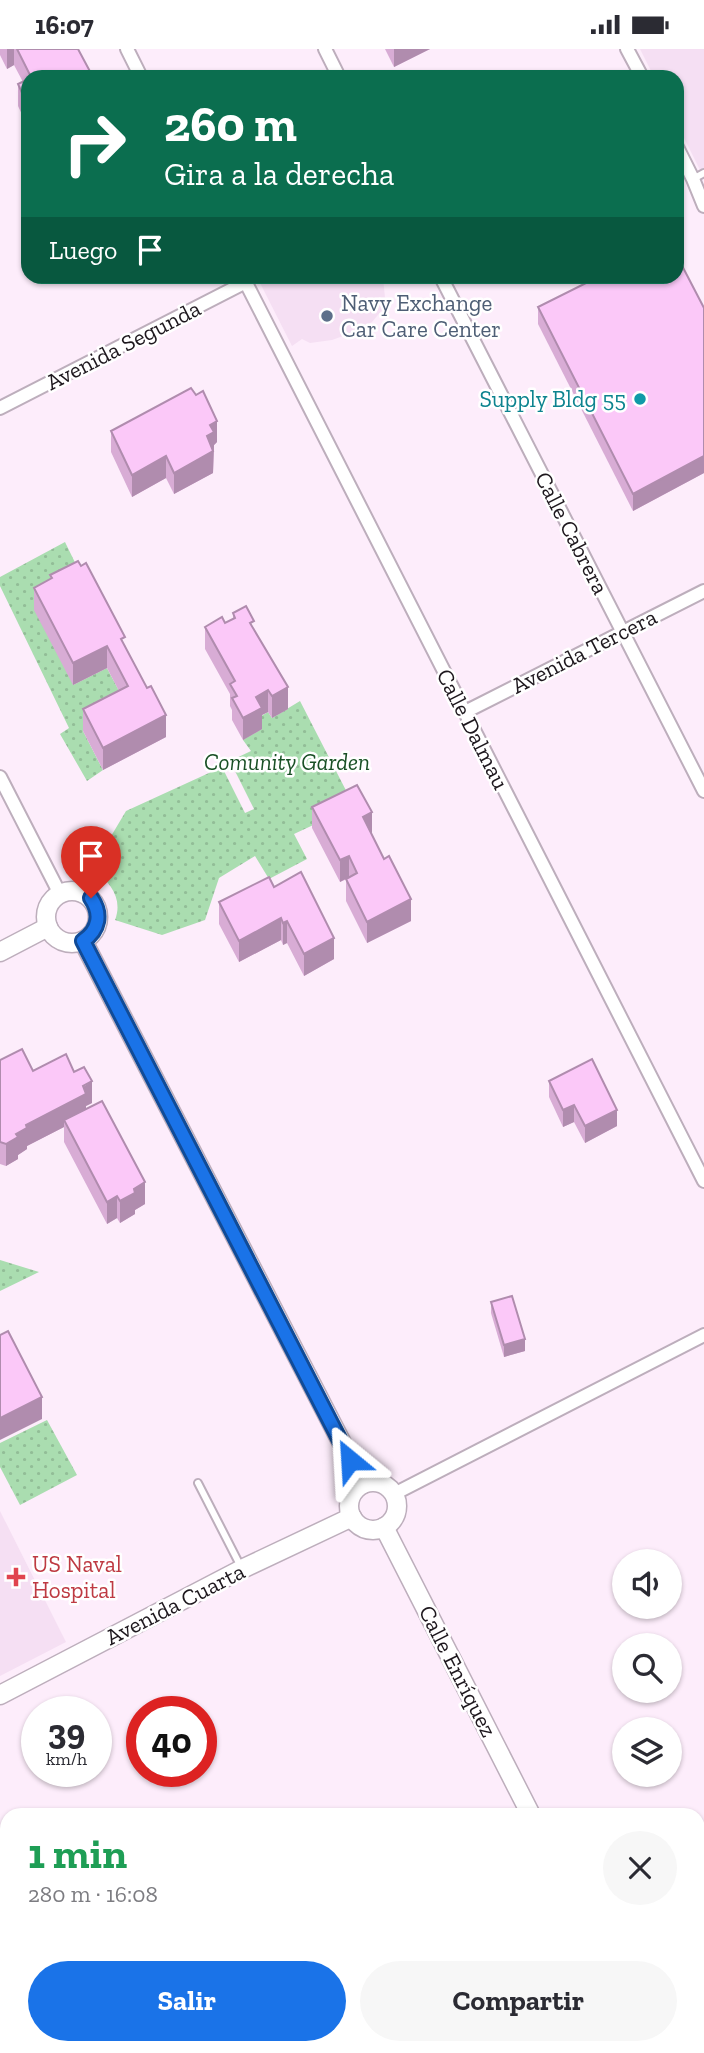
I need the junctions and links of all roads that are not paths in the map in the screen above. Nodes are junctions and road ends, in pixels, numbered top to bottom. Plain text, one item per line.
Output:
1 (127, 49) edge
2 (324, 49) edge
3 (627, 49) edge
4 (138, 70) edge
5 (335, 70) edge
6 (638, 70) edge
7 (684, 156) edge
8 (699, 176) edge
9 (704, 206) edge
10 (235, 284) edge
11 (247, 284) edge
12 (445, 284) edge
13 (0, 408) edge
14 (704, 591) edge
15 (623, 632) junction
16 (465, 712) junction
17 (0, 777) edge
18 (704, 790) edge
19 (60, 894) junction
20 (48, 927) junction
21 (83, 941) junction
22 (0, 952) edge
23 (704, 1181) edge
24 (704, 1335) edge
25 (198, 1483) dead end
26 (363, 1484) junction
27 (394, 1494) junction
28 (352, 1517) junction
29 (384, 1527) junction
30 (242, 1569) junction
31 (0, 1695) edge
32 (527, 1808) edge

1 - 4 street
2 - 5 street
3 - 6 street
7 - 8 street
8 - 9 street
10 - 13 street, Avenida Segunda
11 - 16 street, Calle Dalmau
12 - 15 street, Calle Cabrera
14 - 15 street, Avenida Tercera
15 - 16 street, Avenida Tercera
15 - 18 street, Calle Cabrera
16 - 23 street, Calle Dalmau
17 - 19 street
19 - 20 street
19 - 21 street
20 - 21 street
20 - 22 street
21 - 26 street
24 - 27 street
25 - 30 lane
26 - 27 street
26 - 28 street
27 - 29 street
28 - 29 street
28 - 30 street, Avenida Cuarta
29 - 32 street, Calle Enríquez
30 - 31 street, Avenida Cuarta

